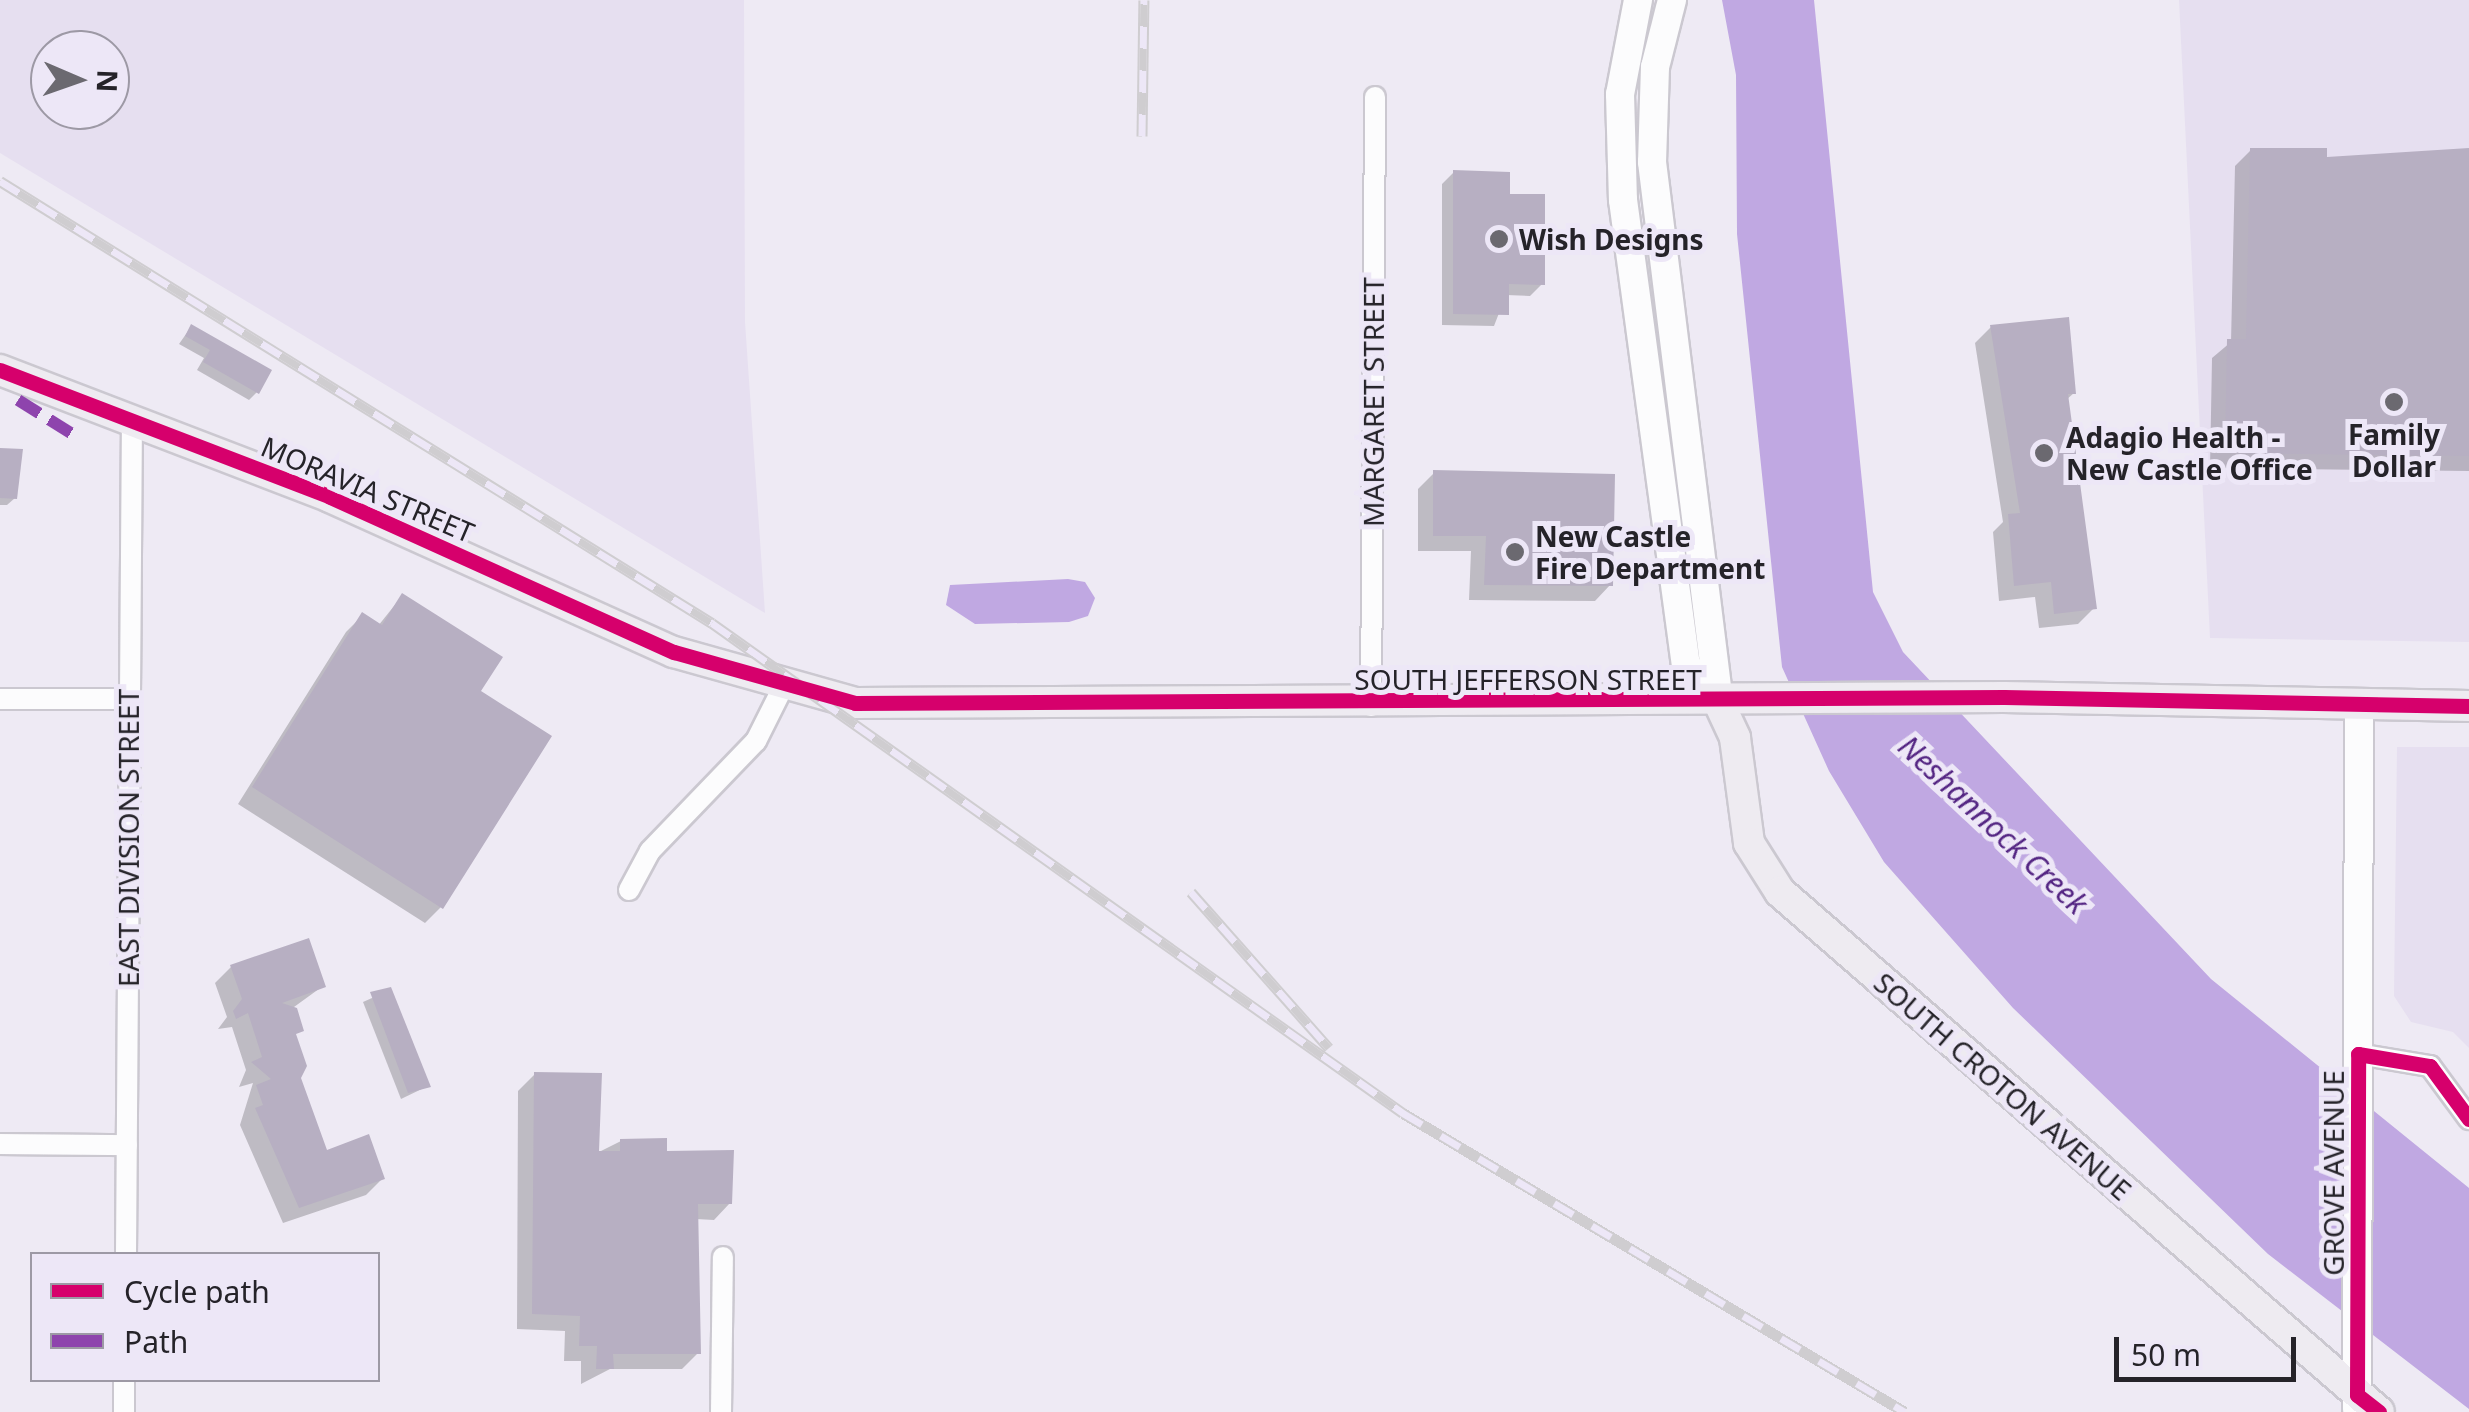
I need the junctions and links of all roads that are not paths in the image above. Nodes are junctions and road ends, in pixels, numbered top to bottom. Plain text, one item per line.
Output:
1 (1638, 0) edge
2 (1672, 0) edge
3 (1375, 98) dead end
4 (0, 370) edge
5 (132, 421) junction
6 (712, 667) joint
7 (782, 689) junction
8 (0, 699) edge
9 (128, 699) junction
10 (1719, 703) junction
11 (2359, 705) junction
12 (1371, 706) junction
13 (2469, 706) edge
14 (630, 890) dead end
15 (2358, 1054) junction
16 (2469, 1119) edge
17 (0, 1144) edge
18 (126, 1145) junction
19 (126, 1252) edge
20 (723, 1256) dead end
21 (124, 1382) edge
22 (2364, 1406) edge
23 (124, 1412) edge
24 (722, 1412) edge

1 - 10 main road
2 - 10 main road
3 - 12 street, MARGARET STREET
4 - 5 main road, MORAVIA STREET
5 - 6 main road, MORAVIA STREET
5 - 9 street, EAST DIVISION STREET
6 - 7 main road, SOUTH JEFFERSON STREET
7 - 12 main road, SOUTH JEFFERSON STREET
7 - 14 street
8 - 9 street
9 - 18 street, EAST DIVISION STREET
10 - 11 main road, SOUTH JEFFERSON STREET
10 - 12 main road, SOUTH JEFFERSON STREET
10 - 22 main road, SOUTH CROTON AVENUE
11 - 13 main road, SOUTH JEFFERSON STREET
11 - 15 main road, GROVE AVENUE
15 - 16 street
15 - 22 main road, GROVE AVENUE
17 - 18 street
18 - 19 street, EAST DIVISION STREET
20 - 24 street
21 - 23 street

